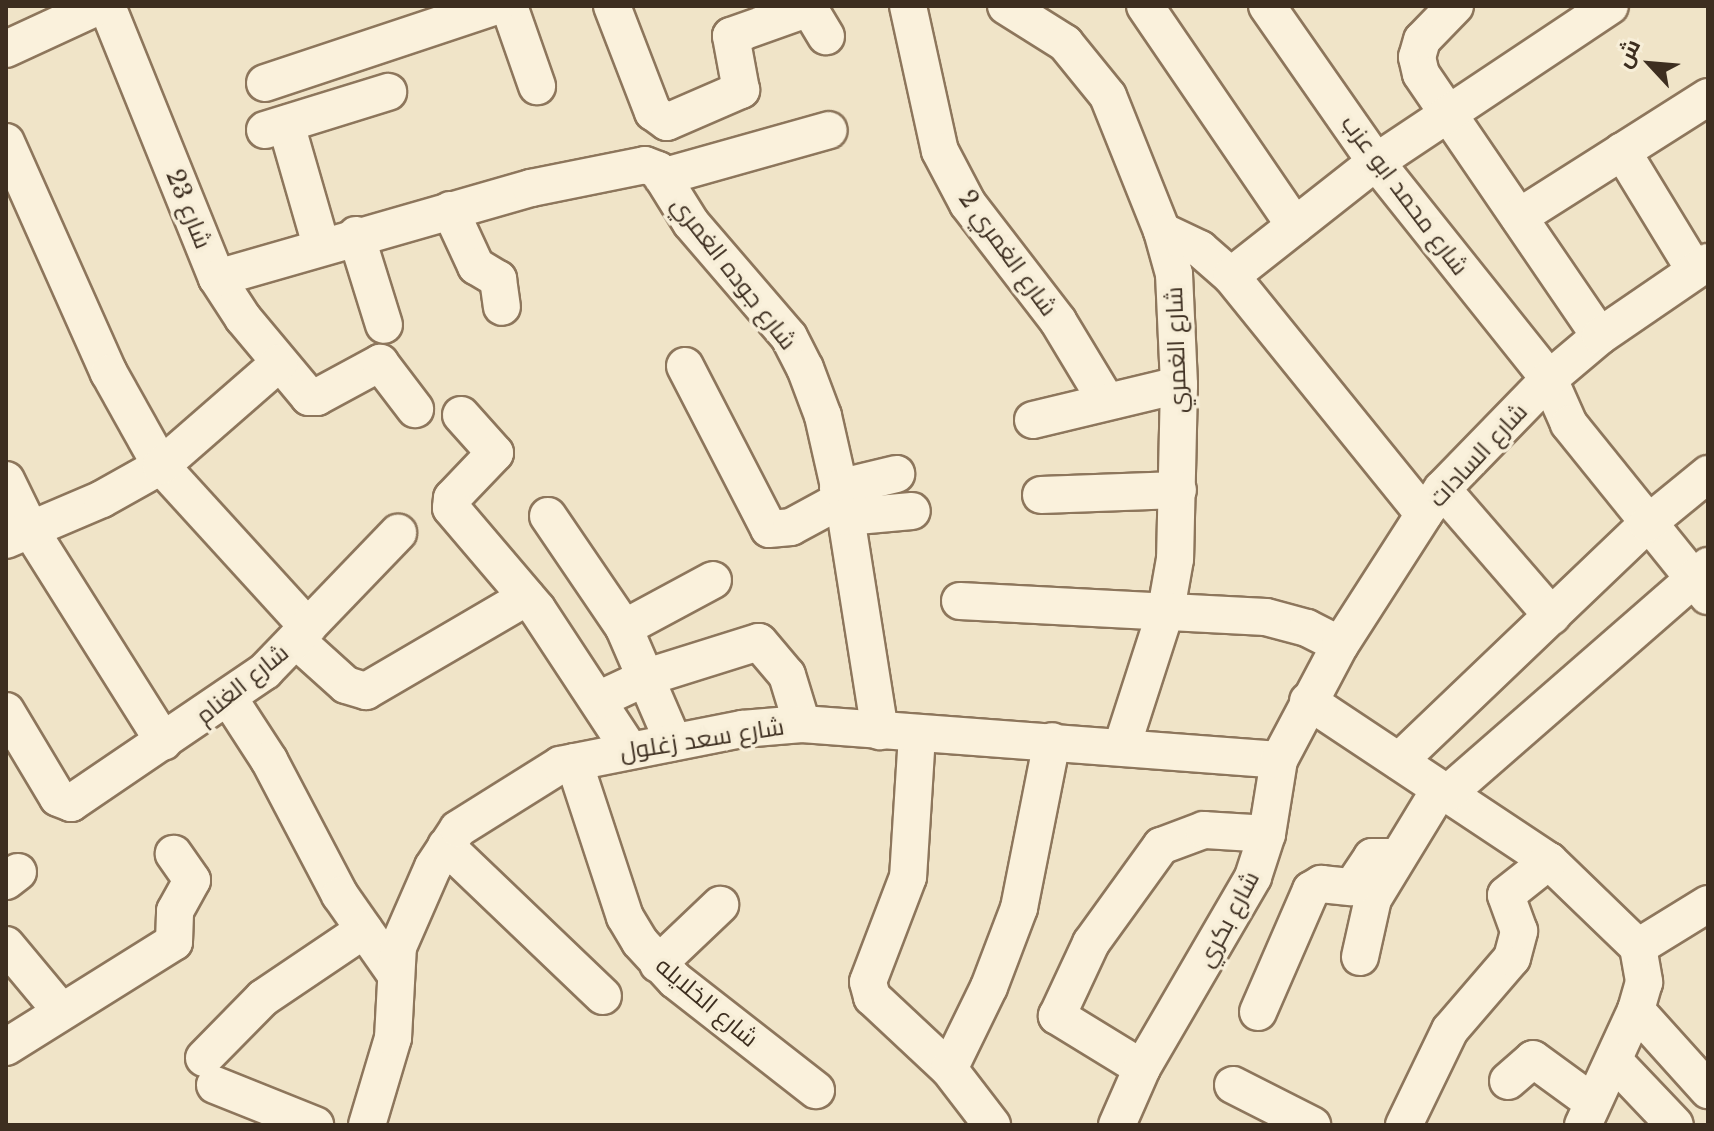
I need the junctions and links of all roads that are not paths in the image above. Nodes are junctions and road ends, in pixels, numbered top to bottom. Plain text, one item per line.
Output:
1 (99, 6) edge
2 (107, 6) edge
3 (497, 6) edge
4 (509, 6) edge
5 (612, 6) edge
6 (908, 6) edge
7 (1006, 6) edge
8 (1145, 6) edge
9 (1267, 6) edge
10 (1455, 6) edge
11 (1610, 6) edge
12 (458, 12) edge
13 (826, 36) dead end
14 (6, 49) edge
15 (265, 83) dead end
16 (537, 86) dead end
17 (388, 92) dead end
18 (1708, 97) edge
19 (1448, 114) junction
20 (829, 130) dead end
21 (6, 142) edge
22 (1622, 151) junction
23 (1376, 162) junction
24 (662, 177) junction
25 (450, 210) junction
26 (1519, 217) junction
27 (1295, 226) junction
28 (1162, 231) junction
29 (356, 235) junction
30 (321, 245) junction
31 (1701, 266) edge
32 (1231, 276) junction
33 (217, 278) junction
34 (502, 307) dead end
35 (384, 325) dead end
36 (1600, 336) junction
37 (279, 363) junction
38 (685, 366) dead end
39 (1549, 379) junction
40 (1179, 385) junction
41 (1105, 399) junction
42 (415, 409) dead end
43 (461, 415) dead end
44 (1033, 420) dead end
45 (161, 466) junction
46 (896, 474) dead end
47 (1708, 474) edge
48 (6, 480) edge
49 (1178, 490) junction
50 (1041, 495) dead end
51 (1433, 501) junction
52 (842, 502) junction
53 (912, 511) dead end
54 (548, 516) dead end
55 (1647, 524) junction
56 (398, 533) dead end
57 (19, 535) edge
58 (713, 580) dead end
59 (1703, 580) edge
60 (527, 597) junction
61 (960, 601) dead end
62 (1166, 610) junction
63 (1552, 616) junction
64 (624, 628) junction
65 (302, 634) junction
66 (1340, 645) junction
67 (647, 677) junction
68 (600, 699) junction
69 (230, 700) junction
70 (1308, 701) junction
71 (6, 711) edge
72 (802, 724) junction
73 (880, 731) junction
74 (917, 735) junction
75 (673, 741) junction
76 (1052, 741) junction
77 (164, 742) junction
78 (1122, 746) junction
79 (629, 749) junction
80 (1279, 760) junction
81 (1399, 761) junction
82 (574, 762) junction
83 (1444, 791) junction
84 (1267, 834) junction
85 (446, 846) junction
86 (174, 854) dead end
87 (1394, 857) junction
88 (1549, 861) junction
89 (1708, 904) edge
90 (720, 905) dead end
91 (364, 930) junction
92 (6, 945) edge
93 (1638, 947) junction
94 (1360, 957) dead end
95 (658, 964) junction
96 (394, 972) junction
97 (603, 996) dead end
98 (1636, 1010) junction
99 (61, 1011) junction
100 (1258, 1012) dead end
101 (6, 1047) edge
102 (1614, 1061) junction
103 (1142, 1068) junction
104 (949, 1069) junction
105 (1508, 1081) dead end
106 (1233, 1085) dead end
107 (816, 1090) dead end
108 (1708, 1090) edge
109 (1588, 1114) edge
110 (376, 1121) edge
111 (315, 1125) edge
112 (992, 1125) edge
113 (1117, 1125) edge
114 (1312, 1125) edge
115 (1404, 1125) edge
116 (1675, 1125) edge

1 - 14 street
2 - 33 street, شارع 23
3 - 12 street
4 - 16 street
5 - 13 street
6 - 41 street, شارع الغمري 2
7 - 28 street, شارع الغمري
8 - 27 street
9 - 23 street, شارع محمد ابو عزب
10 - 19 street
11 - 19 street
12 - 15 street
17 - 30 street
18 - 22 street
19 - 23 street
19 - 26 street
20 - 24 street
21 - 45 street
22 - 26 street
22 - 31 street
23 - 27 street
23 - 39 street, شارع محمد ابو عزب
24 - 25 street, شارع جوده الغمري
24 - 52 street, شارع جوده الغمري
25 - 29 street, شارع جوده الغمري
25 - 34 street
26 - 36 street
27 - 32 street
28 - 32 street
28 - 40 street, شارع الغمري
29 - 30 street, شارع جوده الغمري
29 - 35 street
30 - 33 street, شارع جوده الغمري
31 - 36 street, شارع السادات
32 - 51 street
33 - 37 street, شارع 23
36 - 39 street, شارع السادات
37 - 42 street, شارع 23
37 - 45 street
38 - 52 street
39 - 51 street, شارع السادات
39 - 55 street, شارع محمد ابو عزب
40 - 41 street
40 - 49 street, شارع الغمري
41 - 44 street
43 - 60 street
45 - 57 street
45 - 65 street
46 - 52 street
47 - 55 street
48 - 57 street
49 - 50 street
49 - 62 street, شارع الغمري
51 - 63 street
51 - 66 street, شارع السادات
52 - 53 street
52 - 73 street, شارع جوده الغمري
54 - 64 street
55 - 59 street, شارع محمد ابو عزب
55 - 63 street
56 - 65 street, شارع الغنام
57 - 77 street
58 - 64 street
59 - 83 street
60 - 65 street
60 - 68 street
61 - 62 street
62 - 66 street
62 - 78 street, شارع الغمري
63 - 81 street
64 - 67 street
65 - 69 street, شارع الغنام
66 - 70 street, شارع السادات
67 - 68 street
67 - 72 street
67 - 75 street
68 - 79 street
69 - 77 street, شارع الغنام
69 - 91 street
70 - 80 street, شارع بكري
70 - 81 street
71 - 77 street, شارع الغنام
72 - 73 street, شارع سعد زغلول
72 - 75 street, شارع سعد زغلول
73 - 74 street, شارع سعد زغلول
74 - 76 street, شارع سعد زغلول
74 - 104 street
75 - 79 street, شارع سعد زغلول
76 - 78 street, شارع سعد زغلول
76 - 104 street
78 - 80 street, شارع سعد زغلول
79 - 82 street, شارع سعد زغلول
80 - 84 street, شارع بكري
81 - 83 street
82 - 85 street, شارع سعد زغلول
82 - 95 street, شارع الخلايله
83 - 87 street
83 - 88 street
84 - 103 street, شارع بكري
84 - 103 street
85 - 96 street, شارع سعد زغلول
85 - 97 street
86 - 99 street
87 - 94 street
87 - 100 street
88 - 93 street
88 - 115 street
89 - 93 street
90 - 95 street
91 - 96 street
91 - 111 street
92 - 99 street
93 - 98 street
95 - 107 street, شارع الخلايله
96 - 110 street, شارع سعد زغلول
98 - 102 street
98 - 108 street
99 - 101 street
102 - 109 street
102 - 116 street
103 - 113 street, شارع بكري
104 - 112 street
105 - 109 street
106 - 114 street

